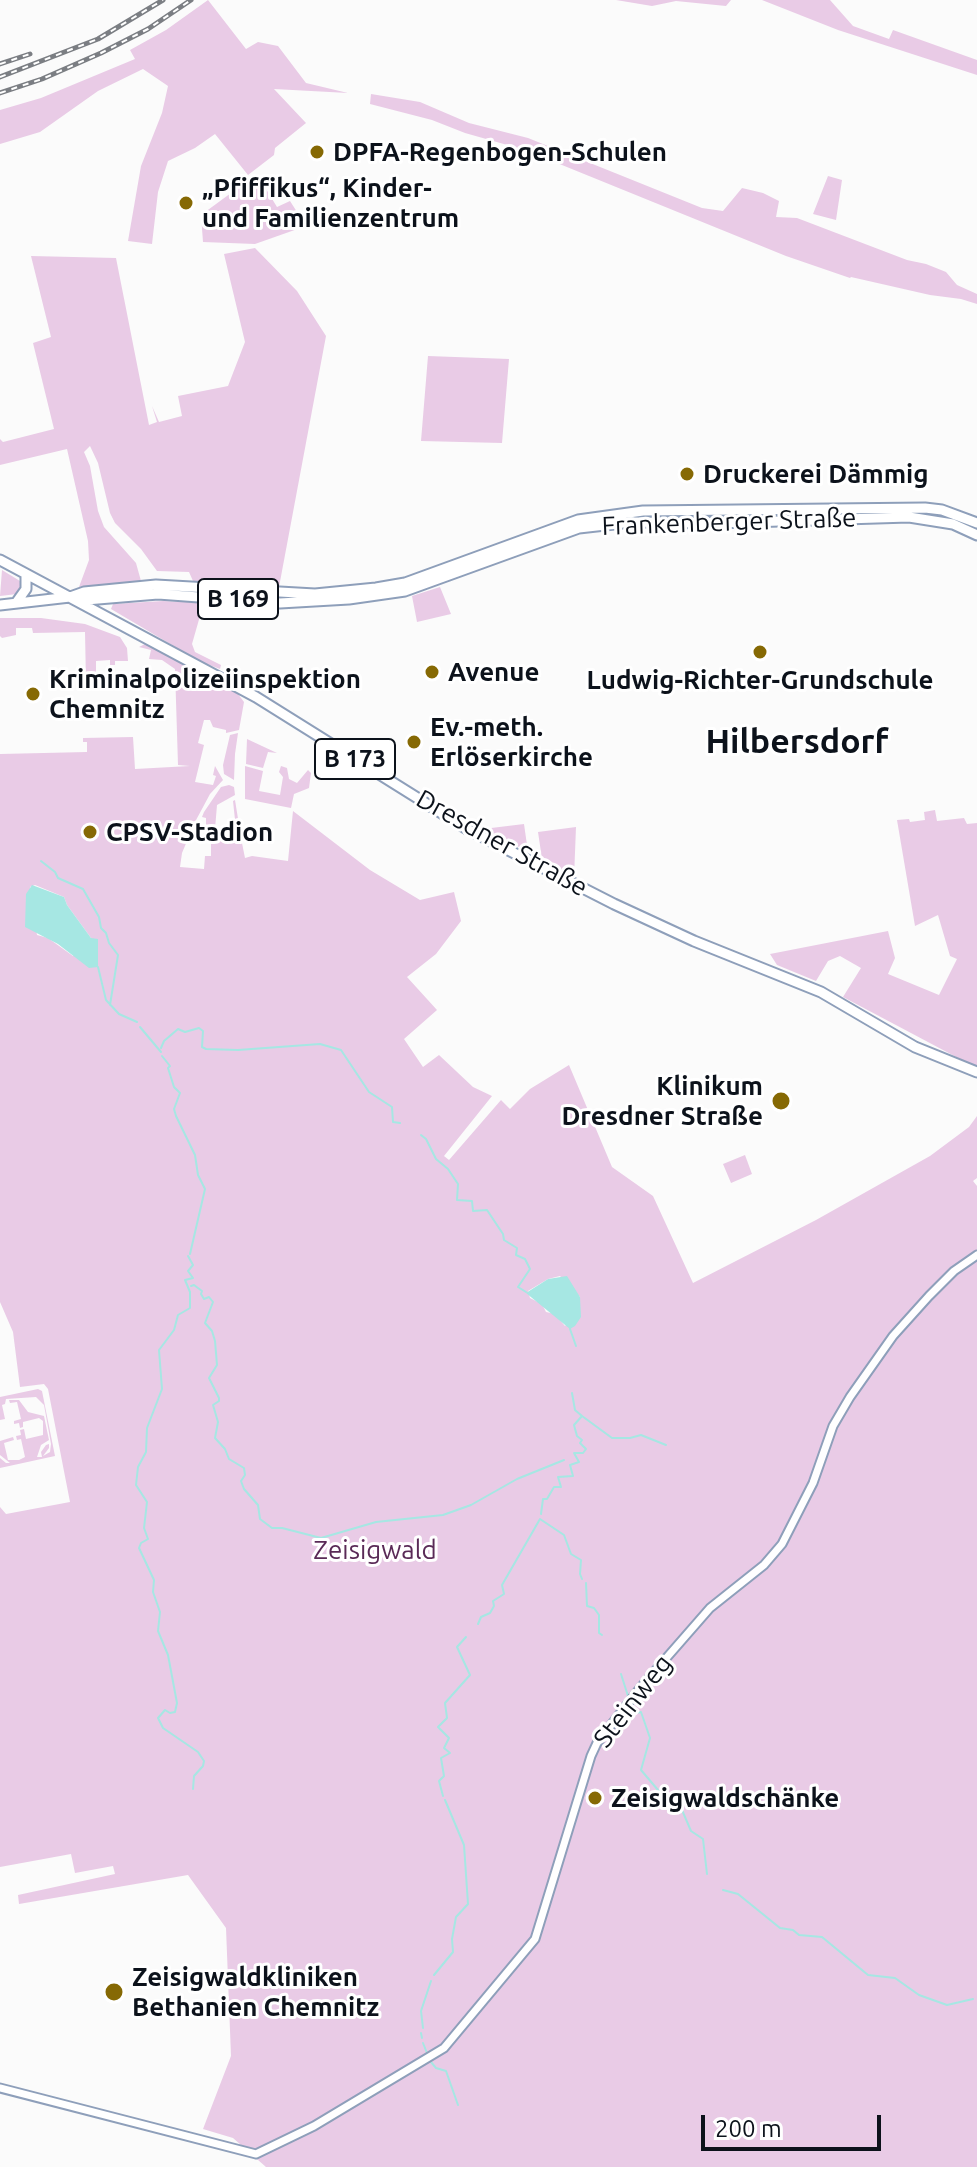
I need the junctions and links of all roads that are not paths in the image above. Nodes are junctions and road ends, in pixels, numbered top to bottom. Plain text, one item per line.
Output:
1 (977, 523) edge
2 (977, 535) edge
3 (0, 560) edge
4 (26, 574) junction
5 (70, 597) junction
6 (16, 603) junction
7 (0, 605) edge
8 (977, 1072) edge
9 (977, 1255) edge
10 (0, 2088) edge

1 - 5 main road, Frankenberger Straße / B 169
2 - 5 main road, Frankenberger Straße / B 169
3 - 4 main road, Dresdner Straße / B 173
4 - 5 main road, Dresdner Straße / B 173
4 - 6 main road
5 - 6 main road
5 - 8 main road, Dresdner Straße / B 173
6 - 7 main road
9 - 10 street, Steinweg

